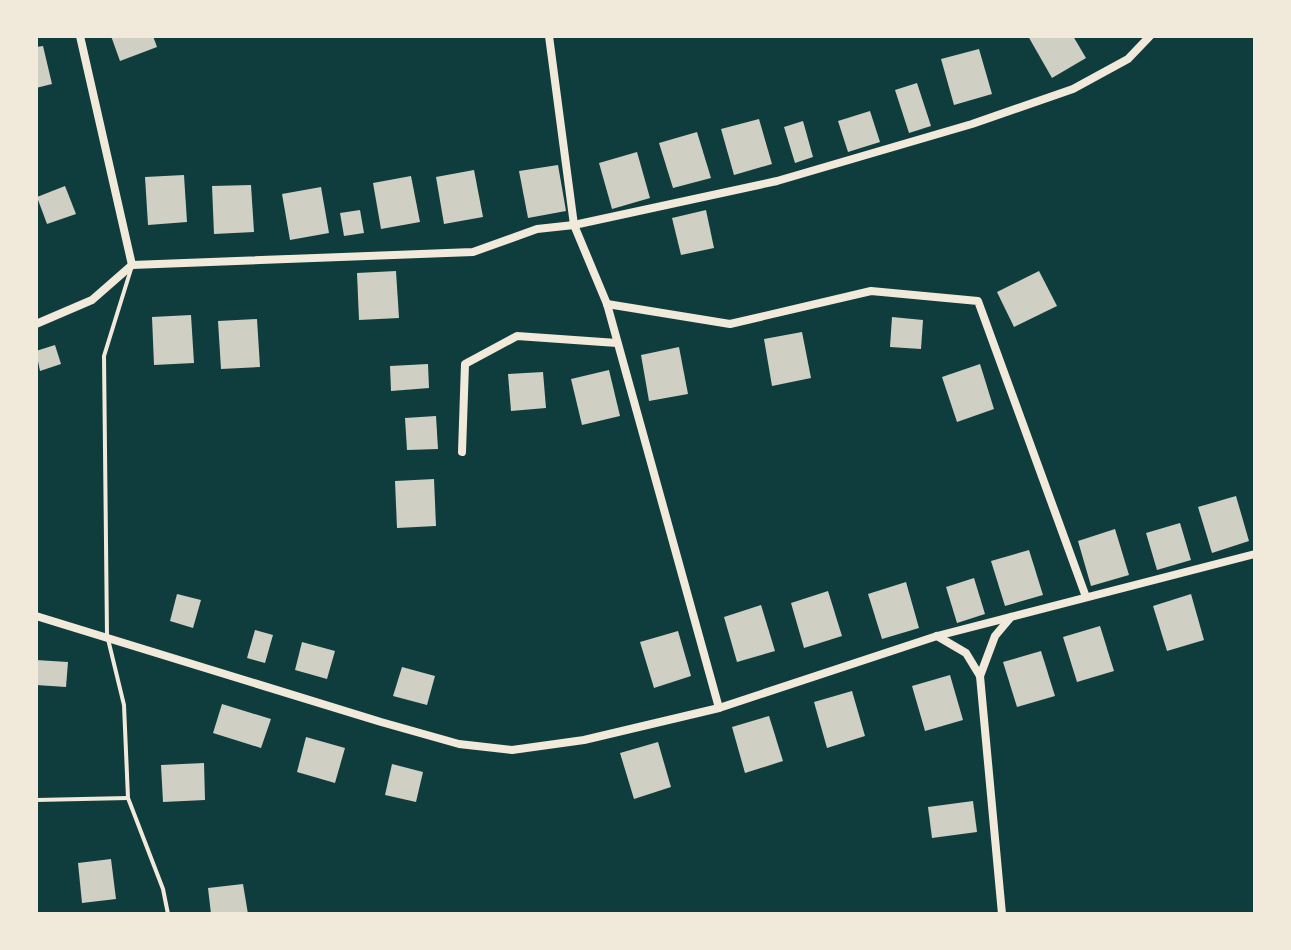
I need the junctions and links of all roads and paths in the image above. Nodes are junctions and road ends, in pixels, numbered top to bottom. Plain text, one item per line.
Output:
1 (80, 36) edge
2 (549, 36) edge
3 (1150, 36) edge
4 (574, 225) junction
5 (132, 265) junction
6 (607, 304) junction
7 (36, 324) edge
8 (617, 343) junction
9 (462, 452) dead end
10 (1255, 554) edge
11 (1086, 597) junction
12 (36, 616) edge
13 (1011, 617) junction
14 (107, 635) junction
15 (937, 636) junction
16 (980, 676) junction
17 (719, 708) junction
18 (128, 798) junction
19 (36, 800) edge
20 (168, 914) edge
21 (1002, 914) edge

1 - 5 street
2 - 4 street
3 - 4 street
4 - 5 street
4 - 6 street
5 - 7 street
5 - 14 lane
6 - 8 street
6 - 11 street
8 - 9 street
8 - 17 street
10 - 11 street
11 - 13 street
12 - 14 street
13 - 15 street
13 - 16 street
14 - 17 street
14 - 18 lane
15 - 16 street
15 - 17 street
16 - 21 street
18 - 19 lane
18 - 20 lane

